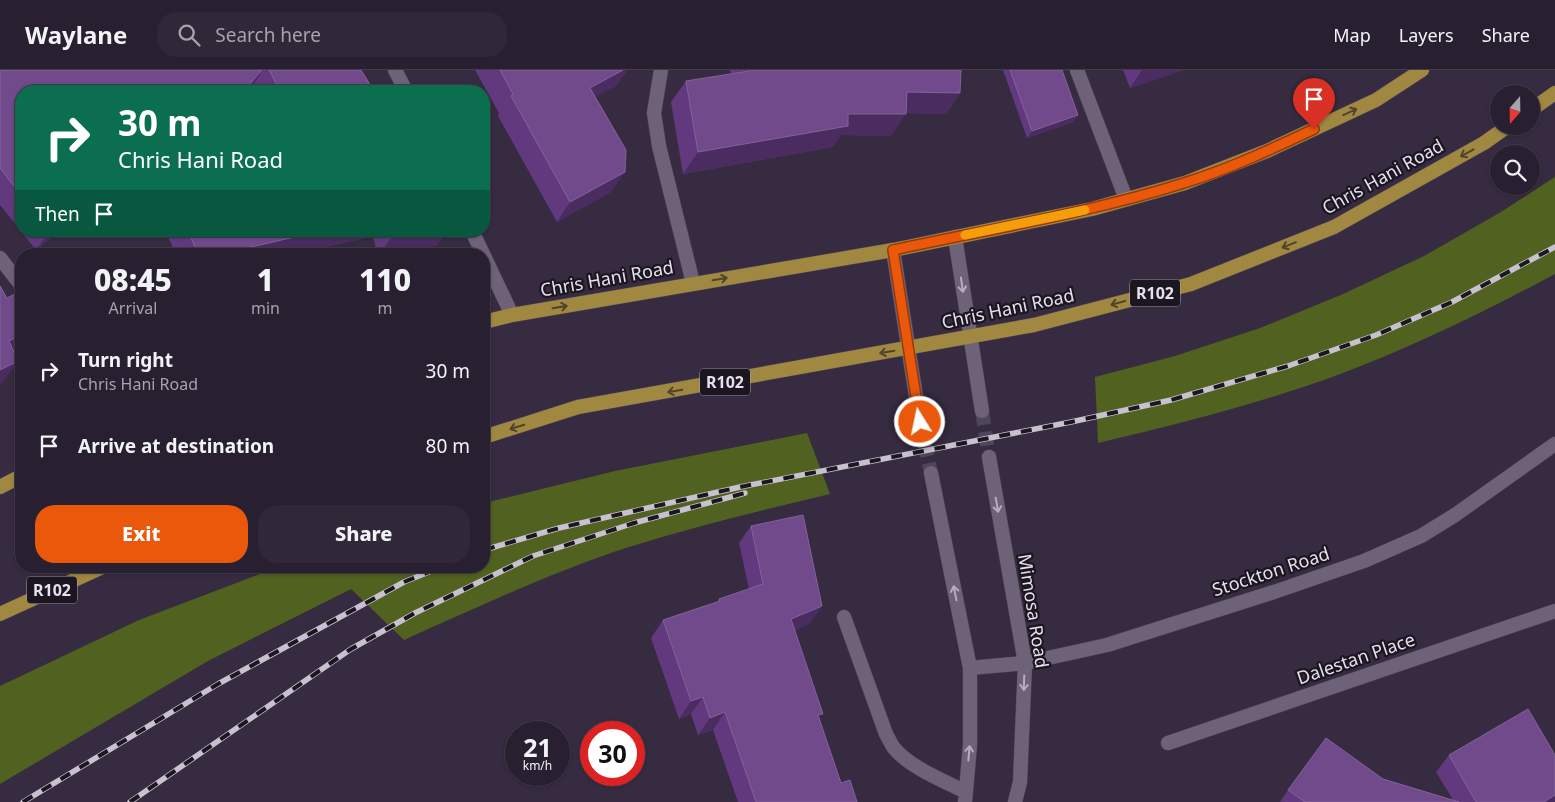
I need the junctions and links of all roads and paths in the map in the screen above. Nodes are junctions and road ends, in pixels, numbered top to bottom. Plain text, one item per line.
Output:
1 (395, 70) edge
2 (661, 70) edge
3 (1078, 70) edge
4 (1422, 70) edge
5 (403, 85) edge
6 (1555, 93) edge
7 (1540, 104) edge
8 (1495, 135) edge
9 (1126, 199) junction
10 (955, 237) junction
11 (893, 250) junction
12 (0, 258) edge
13 (490, 269) edge
14 (15, 277) edge
15 (692, 283) junction
16 (512, 315) junction
17 (490, 320) edge
18 (970, 338) junction
19 (908, 348) junction
20 (982, 411) tunnel mouth
21 (920, 422) tunnel mouth
22 (490, 435) edge
23 (1555, 444) edge
24 (989, 457) tunnel mouth
25 (931, 473) tunnel mouth
26 (15, 479) edge
27 (0, 487) edge
28 (90, 573) edge
29 (1555, 612) edge
30 (0, 614) edge
31 (844, 618) dead end
32 (1025, 663) junction
33 (970, 668) junction
34 (1168, 743) dead end
35 (965, 797) edge
36 (1015, 802) edge

1 - 5 street
2 - 15 street
3 - 9 street
9 -> 4 main road, Chris Hani Road
6 - 7 main road
8 -> 18 main road, Chris Hani Road / R102
9 - 10 main road, Chris Hani Road
10 - 11 main road, Chris Hani Road
10 -> 18 street
15 -> 11 main road, Chris Hani Road
11 - 19 street
12 - 14 street
13 - 16 street
16 -> 15 main road, Chris Hani Road
16 - 17 main road, Chris Hani Road
18 - 19 main road, Chris Hani Road / R102
18 - 20 street
19 - 21 street
19 -> 22 main road, Chris Hani Road / R102
23 - 32 street, Stockton Road
24 -> 32 street, Mimosa Road
33 -> 25 street
26 - 27 main road
28 - 30 main road, R102
29 - 34 street, Dalestan Place
31 - 35 street
32 - 33 street, Stockton Road
32 -> 36 street, Mimosa Road
35 -> 33 street

